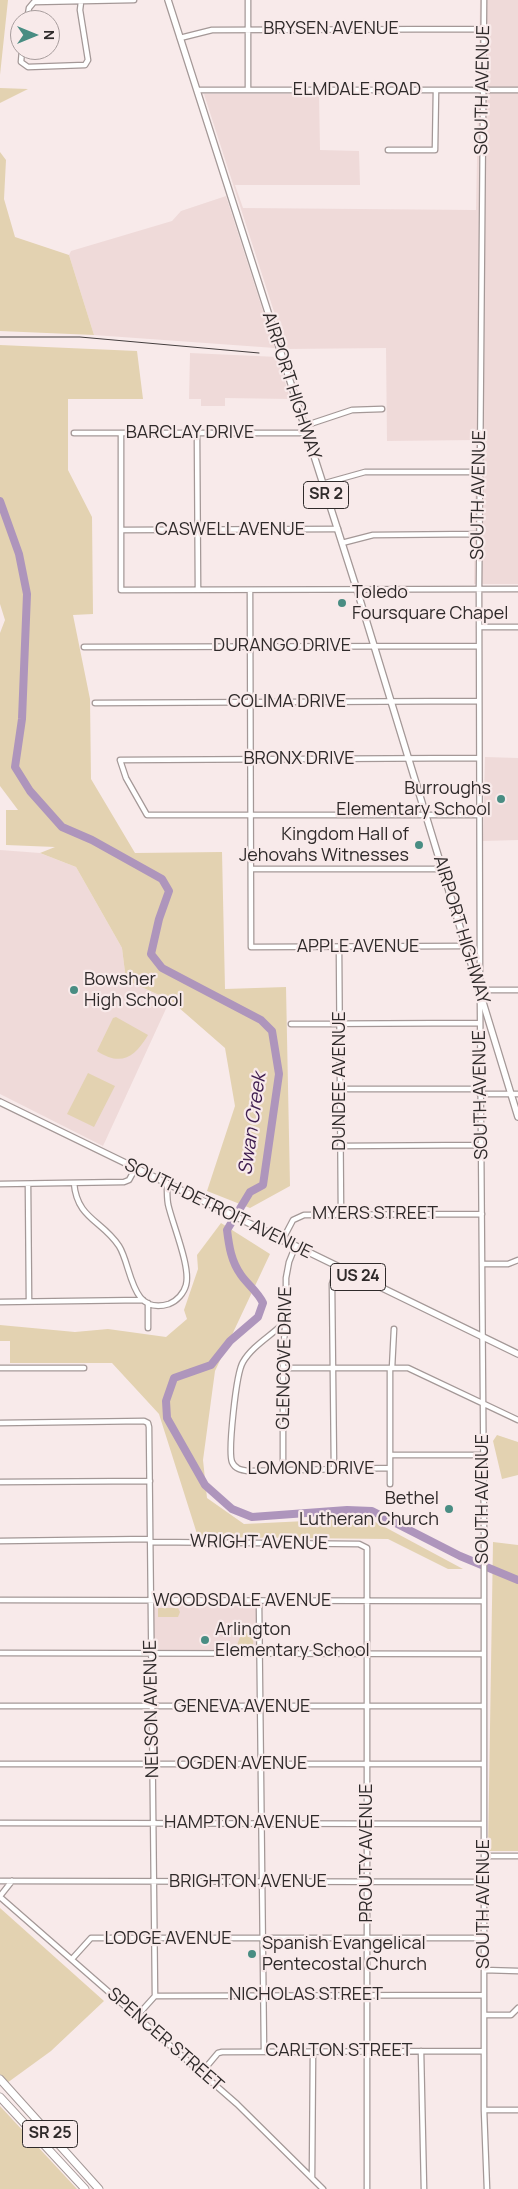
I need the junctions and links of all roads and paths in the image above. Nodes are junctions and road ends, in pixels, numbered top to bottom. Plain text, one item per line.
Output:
1 (134, 0) edge
2 (168, 0) edge
3 (248, 0) edge
4 (484, 0) edge
5 (81, 2) junction
6 (29, 10) edge
7 (248, 29) junction
8 (484, 29) junction
9 (180, 38) junction
10 (21, 60) edge
11 (248, 89) junction
12 (197, 90) junction
13 (436, 90) junction
14 (484, 90) junction
15 (518, 90) edge
16 (388, 150) dead end
17 (382, 409) dead end
18 (304, 426) junction
19 (74, 433) dead end
20 (121, 433) junction
21 (197, 433) junction
22 (306, 433) junction
23 (480, 472) junction
24 (322, 484) junction
25 (121, 530) junction
26 (197, 530) junction
27 (338, 530) junction
28 (479, 534) junction
29 (342, 543) junction
30 (479, 589) junction
31 (198, 590) junction
32 (250, 590) junction
33 (357, 590) junction
34 (518, 590) edge
35 (518, 627) edge
36 (479, 628) junction
37 (250, 646) junction
38 (374, 646) junction
39 (479, 646) junction
40 (84, 647) dead end
41 (479, 701) junction
42 (250, 702) junction
43 (391, 702) junction
44 (95, 703) dead end
45 (408, 758) junction
46 (479, 758) junction
47 (251, 759) junction
48 (251, 815) junction
49 (425, 815) junction
50 (480, 815) junction
51 (442, 869) junction
52 (251, 870) junction
53 (466, 946) junction
54 (339, 947) junction
55 (480, 990) junction
56 (518, 990) edge
57 (480, 1023) junction
58 (292, 1024) dead end
59 (340, 1024) junction
60 (340, 1089) junction
61 (480, 1091) junction
62 (511, 1094) junction
63 (518, 1094) edge
64 (0, 1102) edge
65 (518, 1117) edge
66 (482, 1145) junction
67 (340, 1146) junction
68 (135, 1170) junction
69 (74, 1183) junction
70 (0, 1184) edge
71 (28, 1184) junction
72 (167, 1185) junction
73 (482, 1214) junction
74 (341, 1215) junction
75 (282, 1241) junction
76 (295, 1247) junction
77 (518, 1260) edge
78 (482, 1264) junction
79 (337, 1267) junction
80 (143, 1300) junction
81 (29, 1301) junction
82 (0, 1302) edge
83 (148, 1303) junction
84 (285, 1322) junction
85 (148, 1328) dead end
86 (394, 1329) dead end
87 (483, 1337) junction
88 (518, 1354) edge
89 (0, 1368) edge
90 (84, 1368) dead end
91 (283, 1368) junction
92 (334, 1368) junction
93 (391, 1368) junction
94 (483, 1403) junction
95 (518, 1420) edge
96 (0, 1422) edge
97 (390, 1455) junction
98 (483, 1455) junction
99 (390, 1468) junction
100 (334, 1469) junction
101 (283, 1470) junction
102 (150, 1481) junction
103 (0, 1482) edge
104 (390, 1484) dead end
105 (150, 1540) junction
106 (0, 1541) edge
107 (367, 1548) joint
108 (0, 1600) edge
109 (151, 1600) junction
110 (484, 1600) junction
111 (259, 1601) junction
112 (367, 1601) junction
113 (0, 1652) edge
114 (151, 1654) junction
115 (259, 1654) junction
116 (367, 1654) junction
117 (484, 1654) junction
118 (0, 1706) edge
119 (152, 1706) junction
120 (484, 1706) junction
121 (260, 1707) junction
122 (367, 1707) junction
123 (0, 1764) edge
124 (152, 1764) junction
125 (260, 1764) junction
126 (367, 1764) junction
127 (484, 1764) junction
128 (0, 1823) edge
129 (153, 1823) junction
130 (261, 1823) junction
131 (367, 1823) junction
132 (484, 1824) junction
133 (484, 1856) junction
134 (518, 1856) edge
135 (0, 1881) edge
136 (12, 1881) junction
137 (154, 1881) junction
138 (262, 1882) junction
139 (367, 1882) junction
140 (484, 1882) junction
141 (0, 1897) edge
142 (262, 1938) junction
143 (484, 1938) junction
144 (154, 1939) junction
145 (367, 1939) junction
146 (72, 1960) junction
147 (484, 1970) junction
148 (518, 1971) edge
149 (263, 1995) junction
150 (367, 1995) junction
151 (484, 1995) junction
152 (155, 1996) junction
153 (518, 2008) edge
154 (484, 2015) junction
155 (137, 2016) junction
156 (313, 2051) junction
157 (367, 2051) junction
158 (421, 2051) junction
159 (484, 2051) junction
160 (264, 2052) junction
161 (202, 2072) junction
162 (0, 2079) edge
163 (0, 2097) edge
164 (484, 2110) junction
165 (518, 2110) edge
166 (312, 2178) junction
167 (85, 2189) edge
168 (99, 2189) edge
169 (324, 2189) edge
170 (367, 2189) edge
171 (424, 2189) edge
172 (487, 2189) edge

1 - 5 street
2 - 9 main road, AIRPORT HIGHWAY / SR 2
3 - 7 street
4 - 8 street, SOUTH AVENUE
5 - 6 street
5 - 10 street
7 - 8 street, BRYSEN AVENUE
7 - 9 street, BRYSEN AVENUE
7 - 11 street
8 - 14 street, SOUTH AVENUE
9 - 12 main road, AIRPORT HIGHWAY / SR 2
11 - 12 street, ELMDALE ROAD
11 - 13 street, ELMDALE ROAD
12 - 18 main road, AIRPORT HIGHWAY / SR 2
13 - 14 street, ELMDALE ROAD
13 - 16 street
14 - 15 street, ELMDALE ROAD
14 - 23 street, SOUTH AVENUE
17 - 18 street
18 - 22 main road, AIRPORT HIGHWAY / SR 2
19 - 20 street, BARCLAY DRIVE
20 - 21 street, BARCLAY DRIVE
20 - 25 street
21 - 22 street, BARCLAY DRIVE
21 - 26 street
22 - 24 main road, AIRPORT HIGHWAY / SR 2
23 - 24 street
23 - 28 street, SOUTH AVENUE
24 - 27 main road, AIRPORT HIGHWAY / SR 2
25 - 26 street, CASWELL AVENUE
25 - 31 street
26 - 27 street, CASWELL AVENUE
26 - 31 street
27 - 29 main road, AIRPORT HIGHWAY / SR 2
28 - 29 street
28 - 30 street, SOUTH AVENUE
29 - 33 main road, AIRPORT HIGHWAY / SR 2
30 - 33 street
30 - 34 street
30 - 36 street, SOUTH AVENUE
31 - 32 street
32 - 33 street
32 - 37 street
33 - 38 main road, AIRPORT HIGHWAY / SR 2
35 - 36 street
36 - 39 street, SOUTH AVENUE
37 - 38 street, DURANGO DRIVE
37 - 40 street, DURANGO DRIVE
37 - 42 street
38 - 39 street, DURANGO DRIVE
38 - 43 main road, AIRPORT HIGHWAY / SR 2
39 - 41 street, SOUTH AVENUE
41 - 43 street, COLIMA DRIVE
41 - 46 street, SOUTH AVENUE
42 - 43 street, COLIMA DRIVE
42 - 44 street, COLIMA DRIVE
42 - 47 street
43 - 45 main road, AIRPORT HIGHWAY / SR 2
45 - 46 street, BRONX DRIVE
45 - 47 street, BRONX DRIVE
45 - 49 main road, AIRPORT HIGHWAY / SR 2
46 - 50 street, SOUTH AVENUE
47 - 48 street
47 - 48 street, BRONX DRIVE
48 - 49 street
48 - 52 street
49 - 50 street
49 - 51 main road, AIRPORT HIGHWAY / SR 2
50 - 55 street, SOUTH AVENUE
51 - 52 street
51 - 53 main road, AIRPORT HIGHWAY / SR 2
52 - 54 street, APPLE AVENUE
53 - 54 street, APPLE AVENUE
53 - 55 main road, AIRPORT HIGHWAY / SR 2
54 - 59 street, DUNDEE AVENUE
55 - 56 street
55 - 57 street, SOUTH AVENUE
55 - 62 main road, AIRPORT HIGHWAY / SR 2
57 - 59 street
57 - 61 street, SOUTH AVENUE
58 - 59 street
59 - 60 street, DUNDEE AVENUE
60 - 61 street
60 - 67 street, DUNDEE AVENUE
61 - 62 street
61 - 66 street, SOUTH AVENUE
62 - 63 street
62 - 65 main road, AIRPORT HIGHWAY / SR 2
64 - 68 main road, SOUTH DETROIT AVENUE / US 24
66 - 67 street
66 - 73 street, SOUTH AVENUE
67 - 74 street, DUNDEE AVENUE
68 - 69 street
68 - 72 main road, SOUTH DETROIT AVENUE / US 24
69 - 71 street
69 - 80 street
70 - 71 street
71 - 81 street
72 - 75 main road, SOUTH DETROIT AVENUE / US 24
72 - 83 street
73 - 74 street, MYERS STREET
73 - 78 street, SOUTH AVENUE
74 - 75 street, MYERS STREET
75 - 76 main road, SOUTH DETROIT AVENUE / US 24
76 - 79 main road, SOUTH DETROIT AVENUE / US 24
76 - 84 street, GLENCOVE DRIVE
77 - 78 street
78 - 87 street, SOUTH AVENUE
79 - 87 main road, SOUTH DETROIT AVENUE / US 24
79 - 92 street
80 - 81 street
80 - 83 street
81 - 82 street
83 - 85 street
84 - 91 street, GLENCOVE DRIVE
84 - 101 street, LOMOND DRIVE
86 - 93 street
87 - 88 main road, SOUTH DETROIT AVENUE / US 24
87 - 94 street, SOUTH AVENUE
89 - 90 street
91 - 92 street
91 - 101 street, GLENCOVE DRIVE
92 - 93 street
92 - 100 street
93 - 94 street
93 - 97 street
94 - 95 street
94 - 98 street, SOUTH AVENUE
96 - 102 street, NELSON AVENUE
97 - 98 street
97 - 99 street
98 - 110 street, SOUTH AVENUE
99 - 100 street, LOMOND DRIVE
99 - 104 street
100 - 101 street, LOMOND DRIVE
102 - 103 street
102 - 105 street, NELSON AVENUE
105 - 106 street, WRIGHT AVENUE
105 - 107 street, WRIGHT AVENUE
105 - 109 street, NELSON AVENUE
107 - 112 street, PROUTY AVENUE
108 - 109 street, WOODSDALE AVENUE
109 - 111 street, WOODSDALE AVENUE
109 - 114 street, NELSON AVENUE
110 - 112 street, WOODSDALE AVENUE
110 - 117 street, SOUTH AVENUE
111 - 112 street, WOODSDALE AVENUE
111 - 115 street
112 - 116 street, PROUTY AVENUE
113 - 114 street
114 - 115 street
114 - 119 street, NELSON AVENUE
115 - 116 street
115 - 121 street
116 - 117 street
116 - 122 street, PROUTY AVENUE
117 - 120 street, SOUTH AVENUE
118 - 119 street, GENEVA AVENUE
119 - 121 street, GENEVA AVENUE
119 - 124 street, NELSON AVENUE
120 - 122 street, GENEVA AVENUE
120 - 127 street, SOUTH AVENUE
121 - 122 street, GENEVA AVENUE
121 - 125 street
122 - 126 street, PROUTY AVENUE
123 - 124 street, OGDEN AVENUE
124 - 125 street, OGDEN AVENUE
124 - 129 street, NELSON AVENUE
125 - 126 street, OGDEN AVENUE
125 - 130 street
126 - 127 street, OGDEN AVENUE
126 - 131 street, PROUTY AVENUE
127 - 132 street, SOUTH AVENUE
128 - 129 street, HAMPTON AVENUE
129 - 130 street, HAMPTON AVENUE
129 - 137 street, NELSON AVENUE
130 - 131 street, HAMPTON AVENUE
130 - 138 street
131 - 132 street, HAMPTON AVENUE
131 - 139 street, PROUTY AVENUE
132 - 133 street, SOUTH AVENUE
133 - 134 street
133 - 140 street, SOUTH AVENUE
135 - 136 street, BRIGHTON AVENUE
136 - 137 street, BRIGHTON AVENUE
136 - 141 street
137 - 138 street, BRIGHTON AVENUE
137 - 144 street, NELSON AVENUE
138 - 139 street, BRIGHTON AVENUE
138 - 142 street
139 - 140 street, BRIGHTON AVENUE
139 - 145 street, PROUTY AVENUE
140 - 143 street, SOUTH AVENUE
141 - 146 street, SPENCER STREET
142 - 144 street, LODGE AVENUE
142 - 145 street, LODGE AVENUE
142 - 149 street
143 - 145 street, LODGE AVENUE
143 - 147 street, SOUTH AVENUE
144 - 146 street, LODGE AVENUE
144 - 152 street, NELSON AVENUE
145 - 150 street, PROUTY AVENUE
146 - 155 street, SPENCER STREET
147 - 148 street
147 - 151 street, SOUTH AVENUE
149 - 150 street, NICHOLAS STREET
149 - 152 street, NICHOLAS STREET
149 - 160 street
150 - 151 street, NICHOLAS STREET
150 - 157 street, PROUTY AVENUE
151 - 154 street, SOUTH AVENUE
152 - 155 street
153 - 154 street
154 - 159 street, SOUTH AVENUE
155 - 161 street, SPENCER STREET
156 - 157 street, CARLTON STREET
156 - 160 street, CARLTON STREET
156 - 166 street
157 - 158 street, CARLTON STREET
157 - 170 street, PROUTY AVENUE
158 - 159 street, CARLTON STREET
158 - 171 street
159 - 164 street, SOUTH AVENUE
160 - 161 street, CARLTON STREET
161 - 166 street, SPENCER STREET
162 - 168 highway, SR 25
163 - 167 highway, SR 25
164 - 165 street
164 - 172 street, SOUTH AVENUE
166 - 169 street, SPENCER STREET

